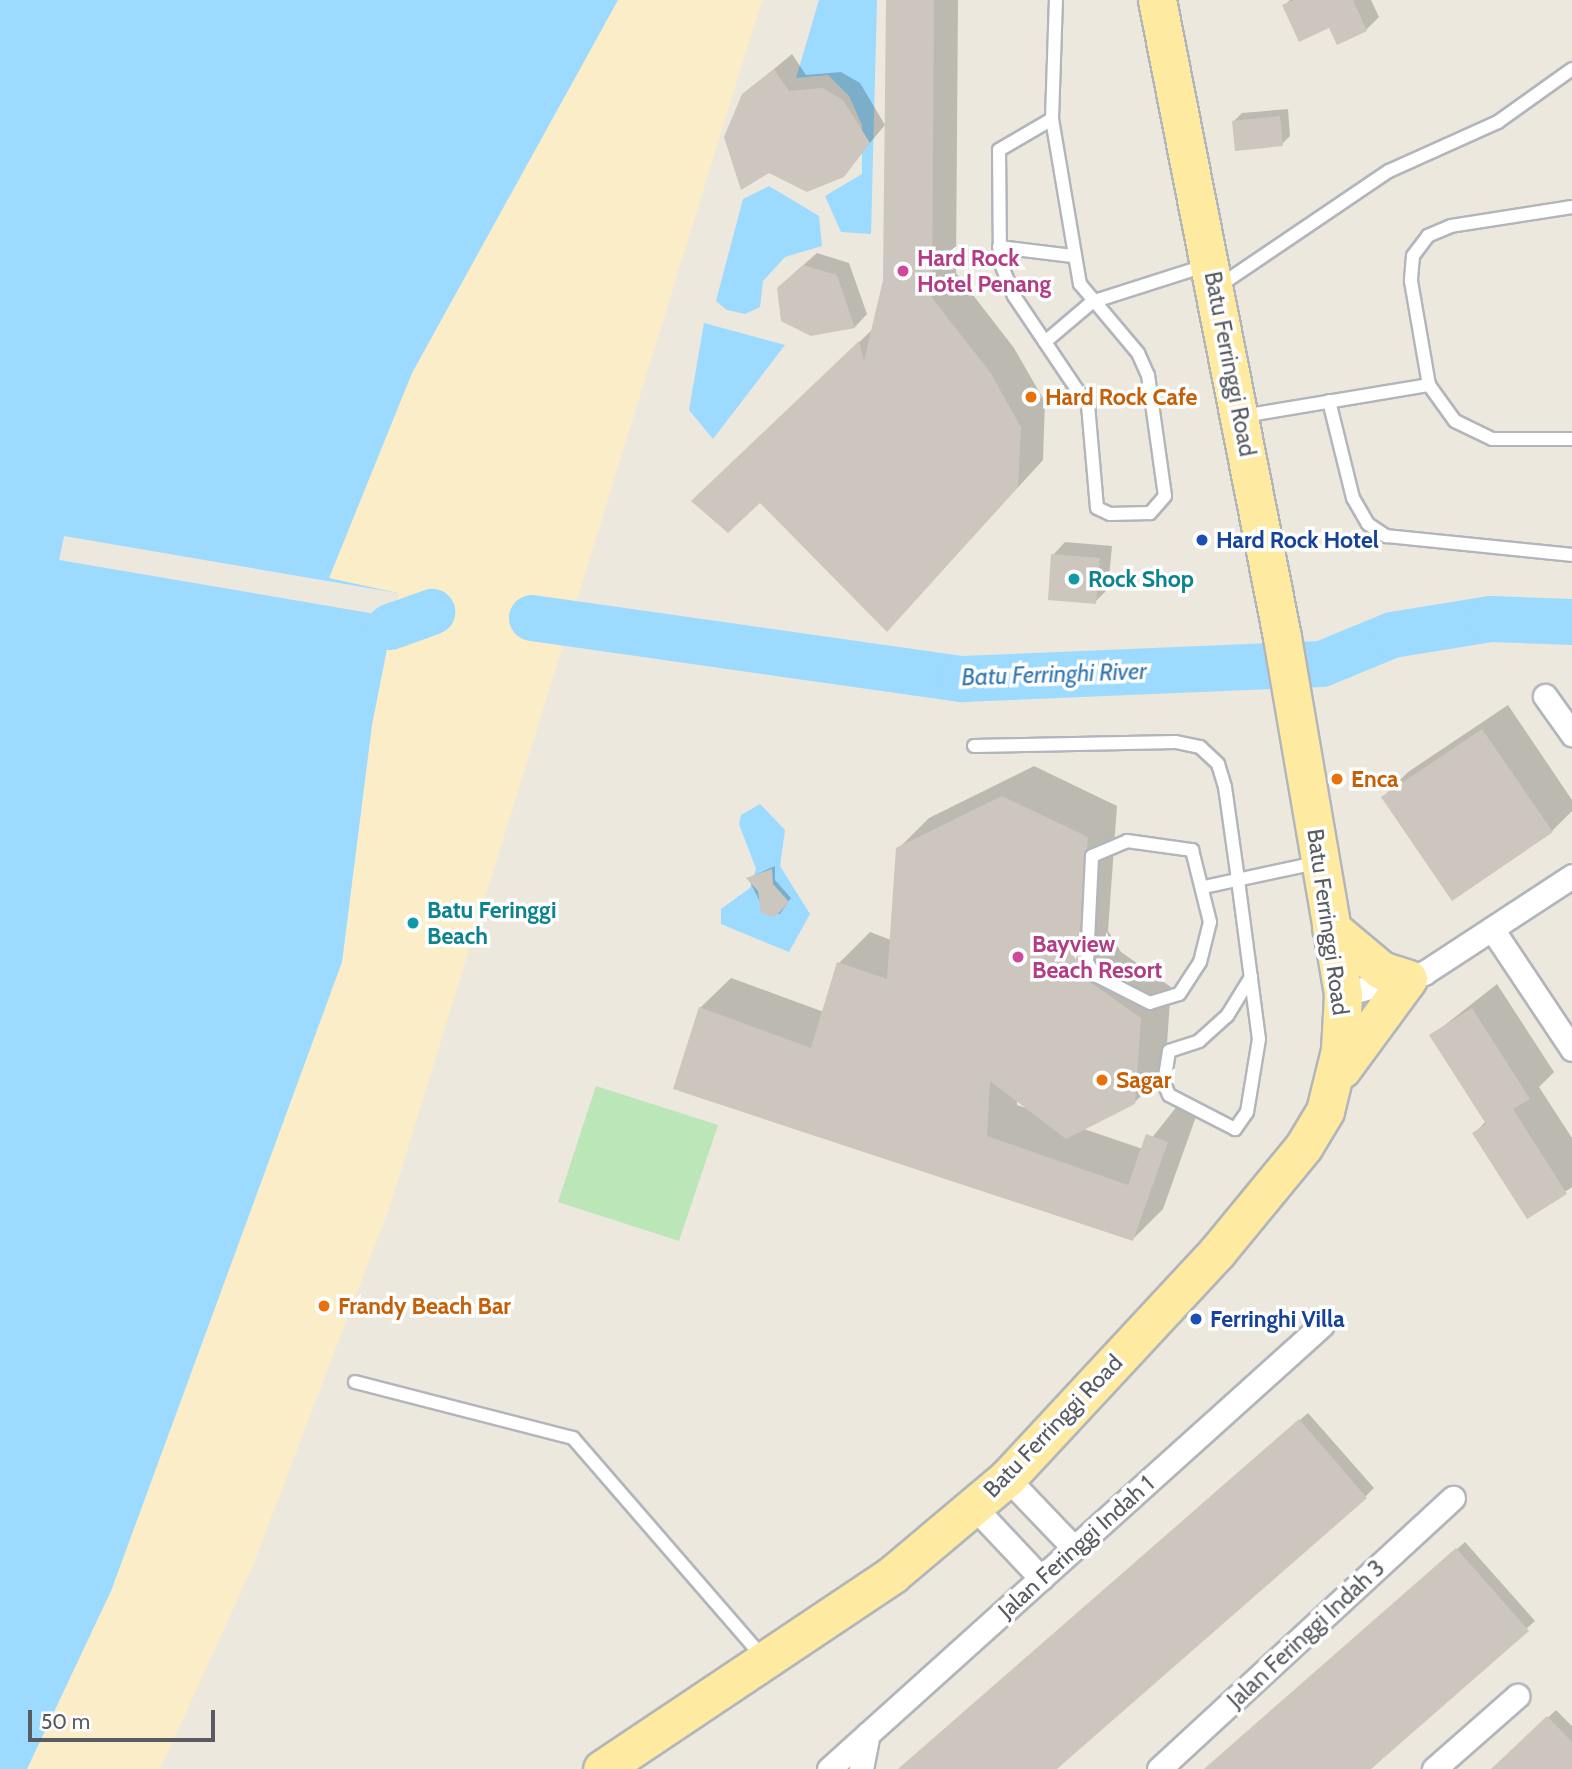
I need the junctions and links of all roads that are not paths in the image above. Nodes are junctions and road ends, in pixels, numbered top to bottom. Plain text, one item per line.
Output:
1 (1056, 0) edge
2 (1157, 0) edge
3 (1572, 69) edge
4 (1052, 119) junction
5 (1572, 207) edge
6 (999, 247) junction
7 (1072, 256) junction
8 (1213, 276) junction
9 (1092, 302) junction
10 (1045, 342) junction
11 (1429, 385) junction
12 (1329, 401) junction
13 (1240, 417) junction
14 (1572, 439) edge
15 (1572, 555) edge
16 (1545, 696) dead end
17 (1572, 734) edge
18 (974, 746) dead end
19 (1320, 862) junction
20 (1572, 876) edge
21 (1238, 880) junction
22 (1204, 887) junction
23 (1331, 928) junction
24 (1492, 929) junction
25 (1251, 977) junction
26 (1408, 979) junction
27 (1343, 994) junction
28 (1572, 1049) edge
29 (1333, 1085) junction
30 (1322, 1325) dead end
31 (355, 1382) dead end
32 (1007, 1478) junction
33 (1453, 1498) dead end
34 (974, 1507) junction
35 (1074, 1548) junction
36 (1041, 1578) junction
37 (768, 1662) junction
38 (1517, 1696) dead end
39 (868, 1734) junction
40 (602, 1769) edge
41 (830, 1769) edge
42 (861, 1769) edge
43 (1159, 1769) edge
44 (1434, 1769) edge

1 - 4 lane
2 - 8 main road, Batu Ferringgi Road
3 - 8 lane
4 - 6 lane
4 - 7 lane
5 - 11 lane
6 - 7 lane
6 - 10 lane
7 - 9 lane
8 - 9 lane
8 - 13 main road, Batu Ferringgi Road
9 - 10 lane
9 - 10 lane
11 - 12 lane
11 - 14 lane
12 - 13 lane
12 - 15 lane
13 - 19 main road, Batu Ferringgi Road
16 - 17 street
18 - 21 lane
19 - 21 lane
19 - 23 main road, Batu Ferringgi Road
20 - 24 street
21 - 22 lane
21 - 25 lane
22 - 22 lane
23 - 26 main road
23 - 27 main road, Batu Ferringgi Road
24 - 26 street
24 - 28 street
25 - 25 lane
26 - 27 street
26 - 29 main road
27 - 29 main road, Batu Ferringgi Road
29 - 32 main road, Batu Ferringgi Road
30 - 35 street, Jalan Feringgi Indah 1
31 - 37 lane
32 - 34 main road, Batu Ferringgi Road
32 - 35 street
33 - 43 street, Jalan Feringgi Indah 3
34 - 36 street
34 - 37 main road, Batu Ferringgi Road
35 - 36 street, Jalan Feringgi Indah 1
36 - 39 street, Jalan Feringgi Indah 1
37 - 40 main road, Batu Ferringgi Road
38 - 44 street
39 - 41 street, Jalan Feringgi Indah 1
39 - 42 street

